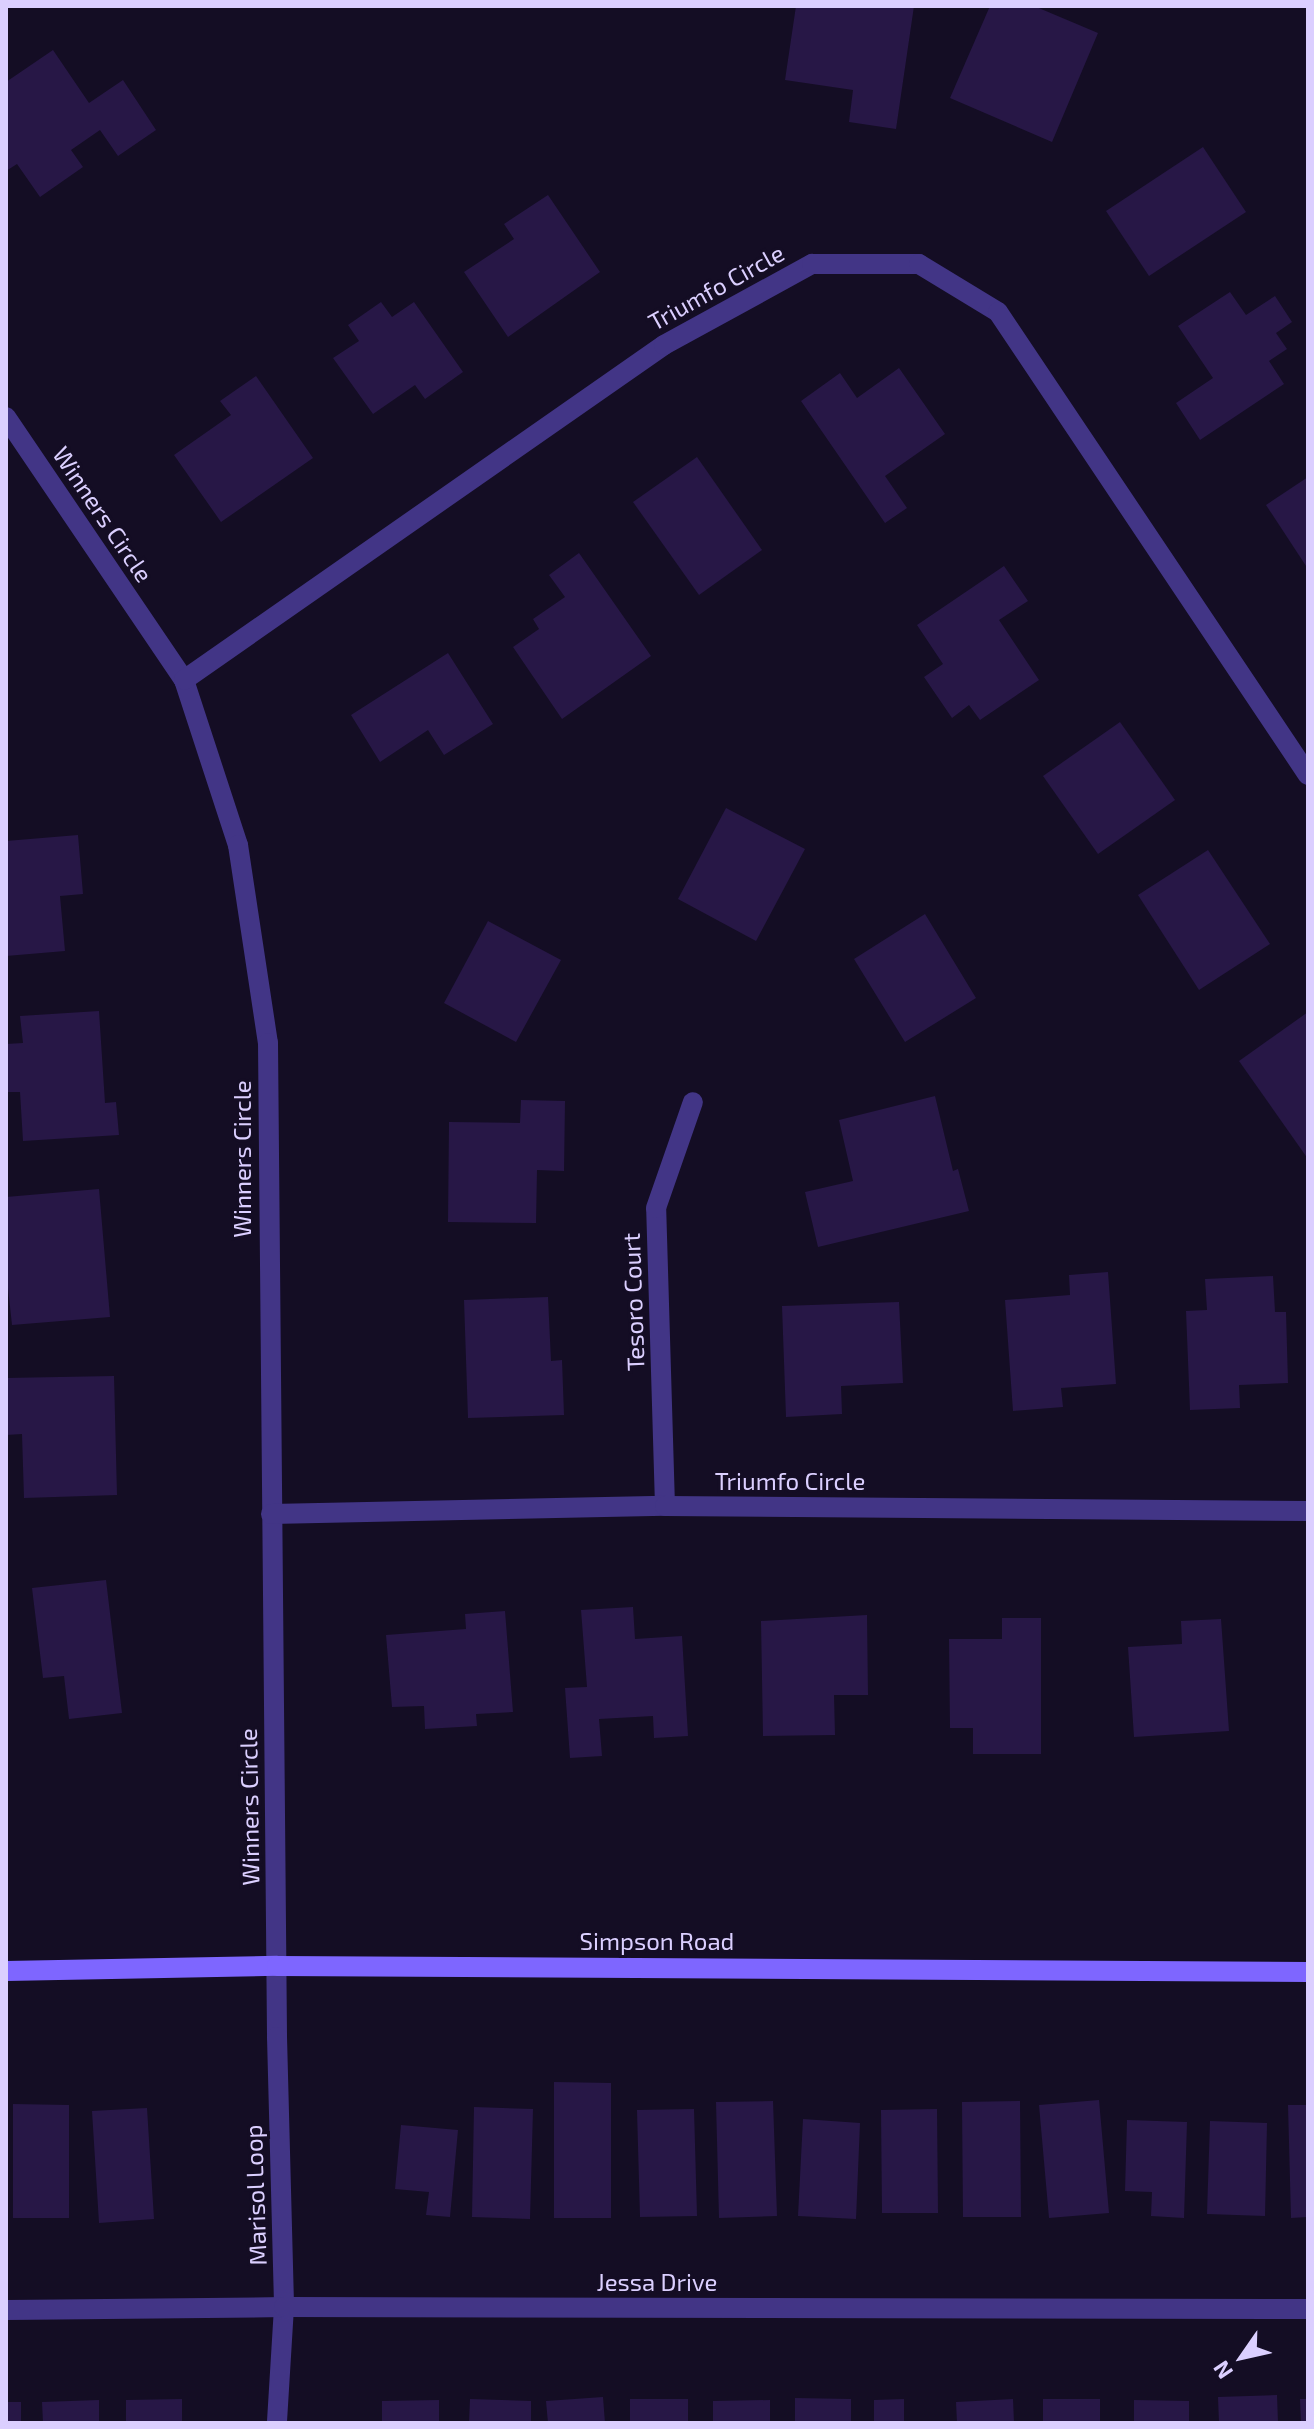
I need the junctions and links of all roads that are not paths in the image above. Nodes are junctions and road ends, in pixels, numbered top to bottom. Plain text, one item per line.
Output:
1 (6, 417) edge
2 (184, 680) junction
3 (1308, 775) edge
4 (693, 1102) dead end
5 (665, 1506) junction
6 (1308, 1511) edge
7 (271, 1514) junction
8 (277, 1966) junction
9 (6, 1971) edge
10 (1308, 1972) edge
11 (284, 2307) junction
12 (1308, 2309) edge
13 (6, 2310) edge
14 (277, 2423) edge

1 - 2 street, Winners Circle
2 - 3 street, Triumfo Circle
2 - 7 street, Winners Circle
4 - 5 street, Tesoro Court
5 - 6 street, Triumfo Circle
5 - 7 street, Triumfo Circle
7 - 8 street, Winners Circle
8 - 9 main road, Simpson Road
8 - 10 main road, Simpson Road
8 - 11 street, Marisol Loop
11 - 12 street, Jessa Drive
11 - 13 street, Jessa Drive
11 - 14 street, Marisol Loop

